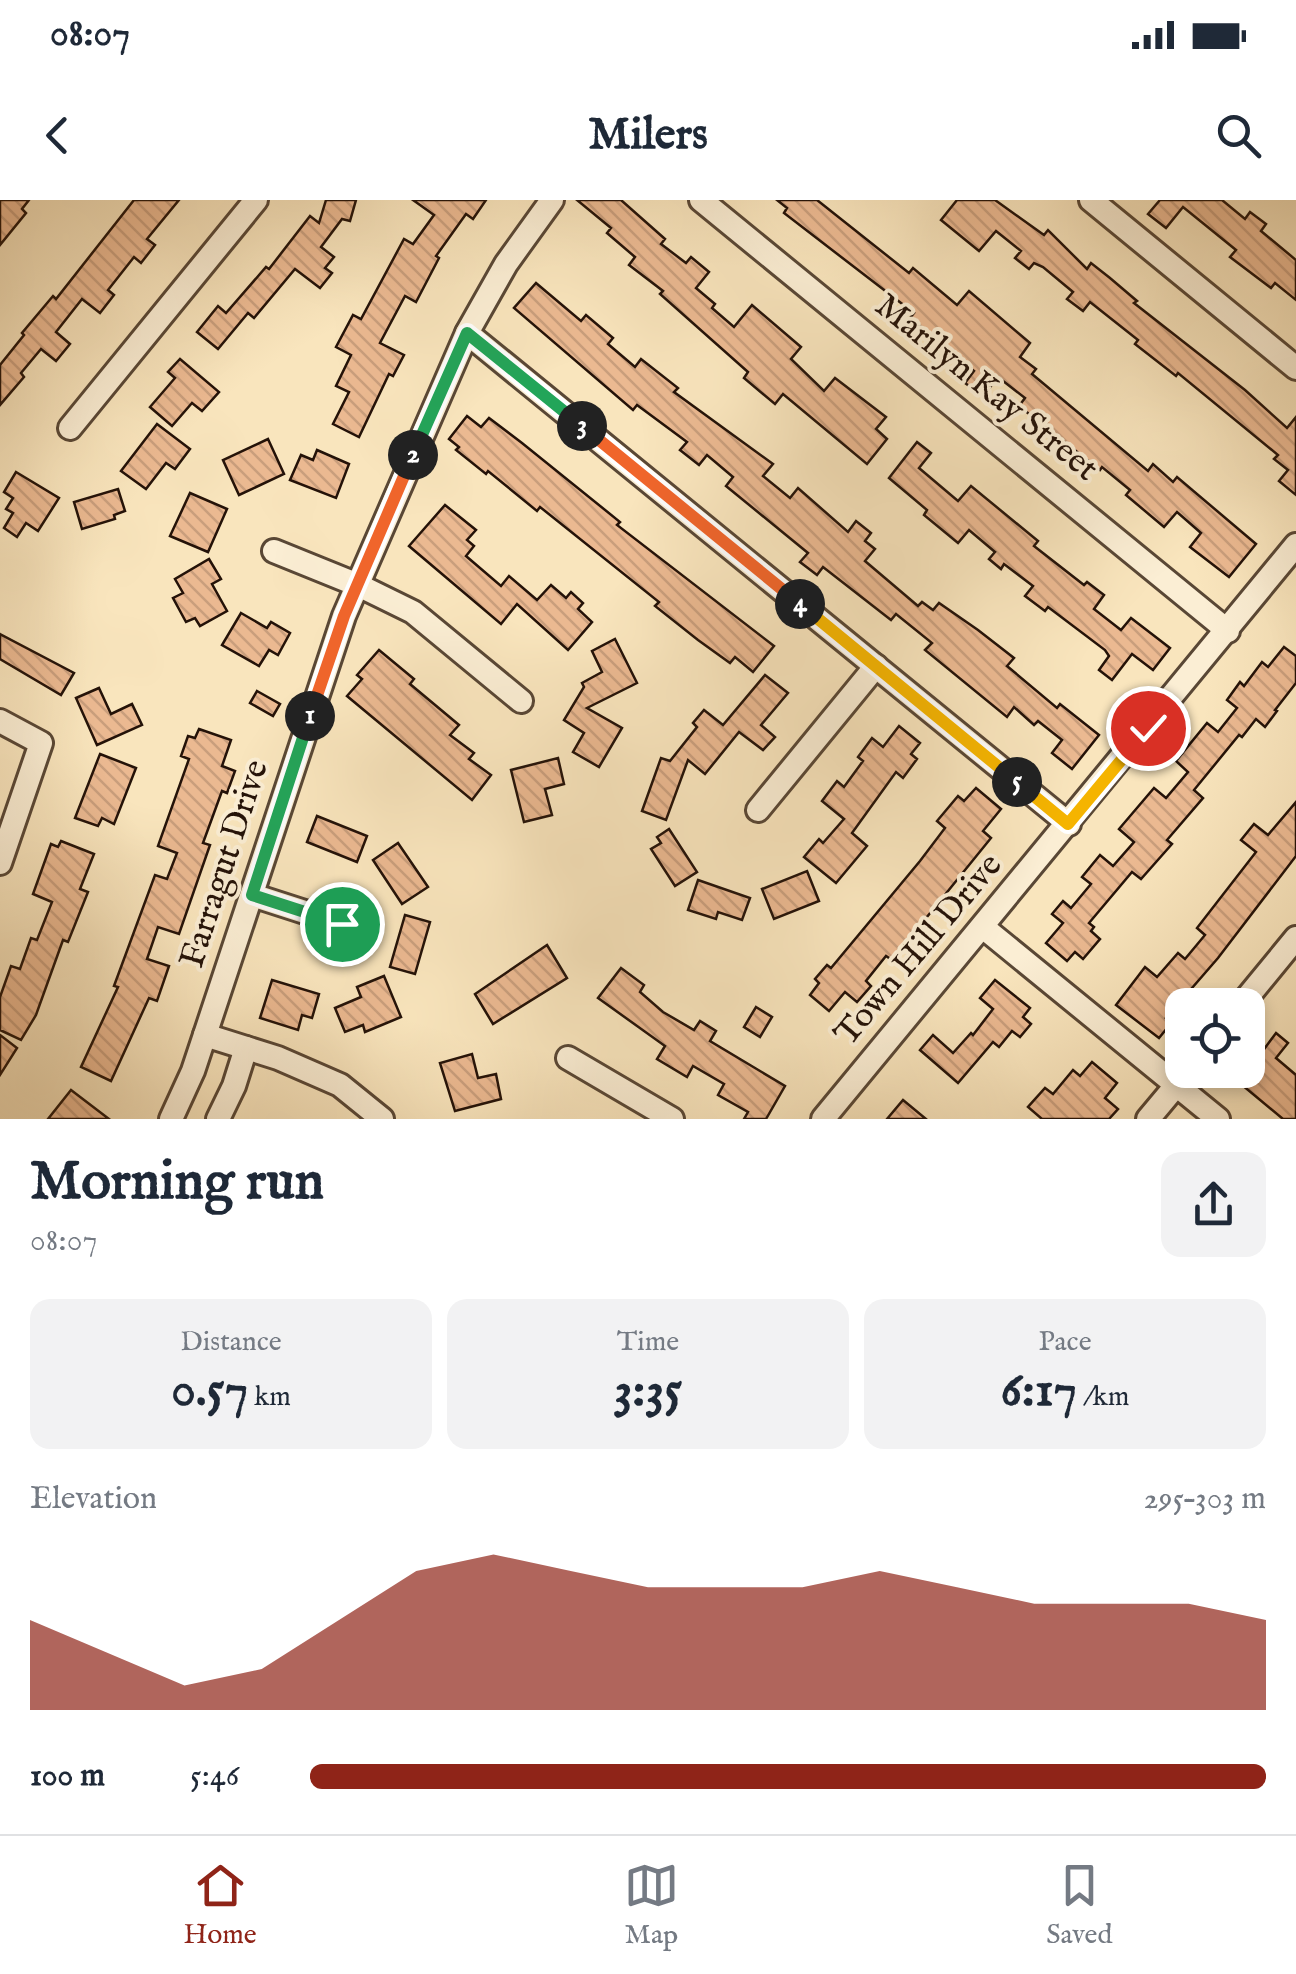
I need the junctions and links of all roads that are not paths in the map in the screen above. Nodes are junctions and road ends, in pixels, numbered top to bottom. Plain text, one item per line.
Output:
1 (256, 200) edge
2 (552, 200) edge
3 (700, 200) edge
4 (1091, 200) edge
5 (467, 333) junction
6 (1296, 368) edge
7 (70, 428) dead end
8 (1296, 546) edge
9 (274, 551) dead end
10 (358, 585) junction
11 (1228, 631) junction
12 (876, 666) junction
13 (520, 701) dead end
14 (0, 720) edge
15 (758, 810) dead end
16 (1068, 824) junction
17 (0, 863) edge
18 (252, 895) junction
19 (342, 924) dead end
20 (984, 928) junction
21 (1296, 938) edge
22 (1256, 988) edge
23 (205, 1035) junction
24 (246, 1048) junction
25 (568, 1058) dead end
26 (1165, 1065) edge
27 (1174, 1088) edge
28 (1191, 1088) edge
29 (171, 1119) edge
30 (218, 1119) edge
31 (382, 1119) edge
32 (672, 1119) edge
33 (824, 1119) edge
34 (1148, 1119) edge
35 (1218, 1119) edge

1 - 7 street
2 - 5 street, Farragut Drive
3 - 11 street, Marilyn Kay Street
4 - 6 street
5 - 10 street, Farragut Drive
5 - 12 street
8 - 11 street, Town Hill Drive
9 - 10 street
10 - 13 street
10 - 18 street, Farragut Drive
11 - 16 street, Town Hill Drive
12 - 15 street
12 - 16 street
14 - 17 street
16 - 20 street, Town Hill Drive
18 - 19 street
18 - 23 street, Farragut Drive
20 - 26 street
20 - 33 street, Town Hill Drive
21 - 22 street
23 - 24 street
23 - 29 street, Farragut Drive
24 - 30 street
24 - 31 street
25 - 32 street
27 - 34 street
28 - 35 street

